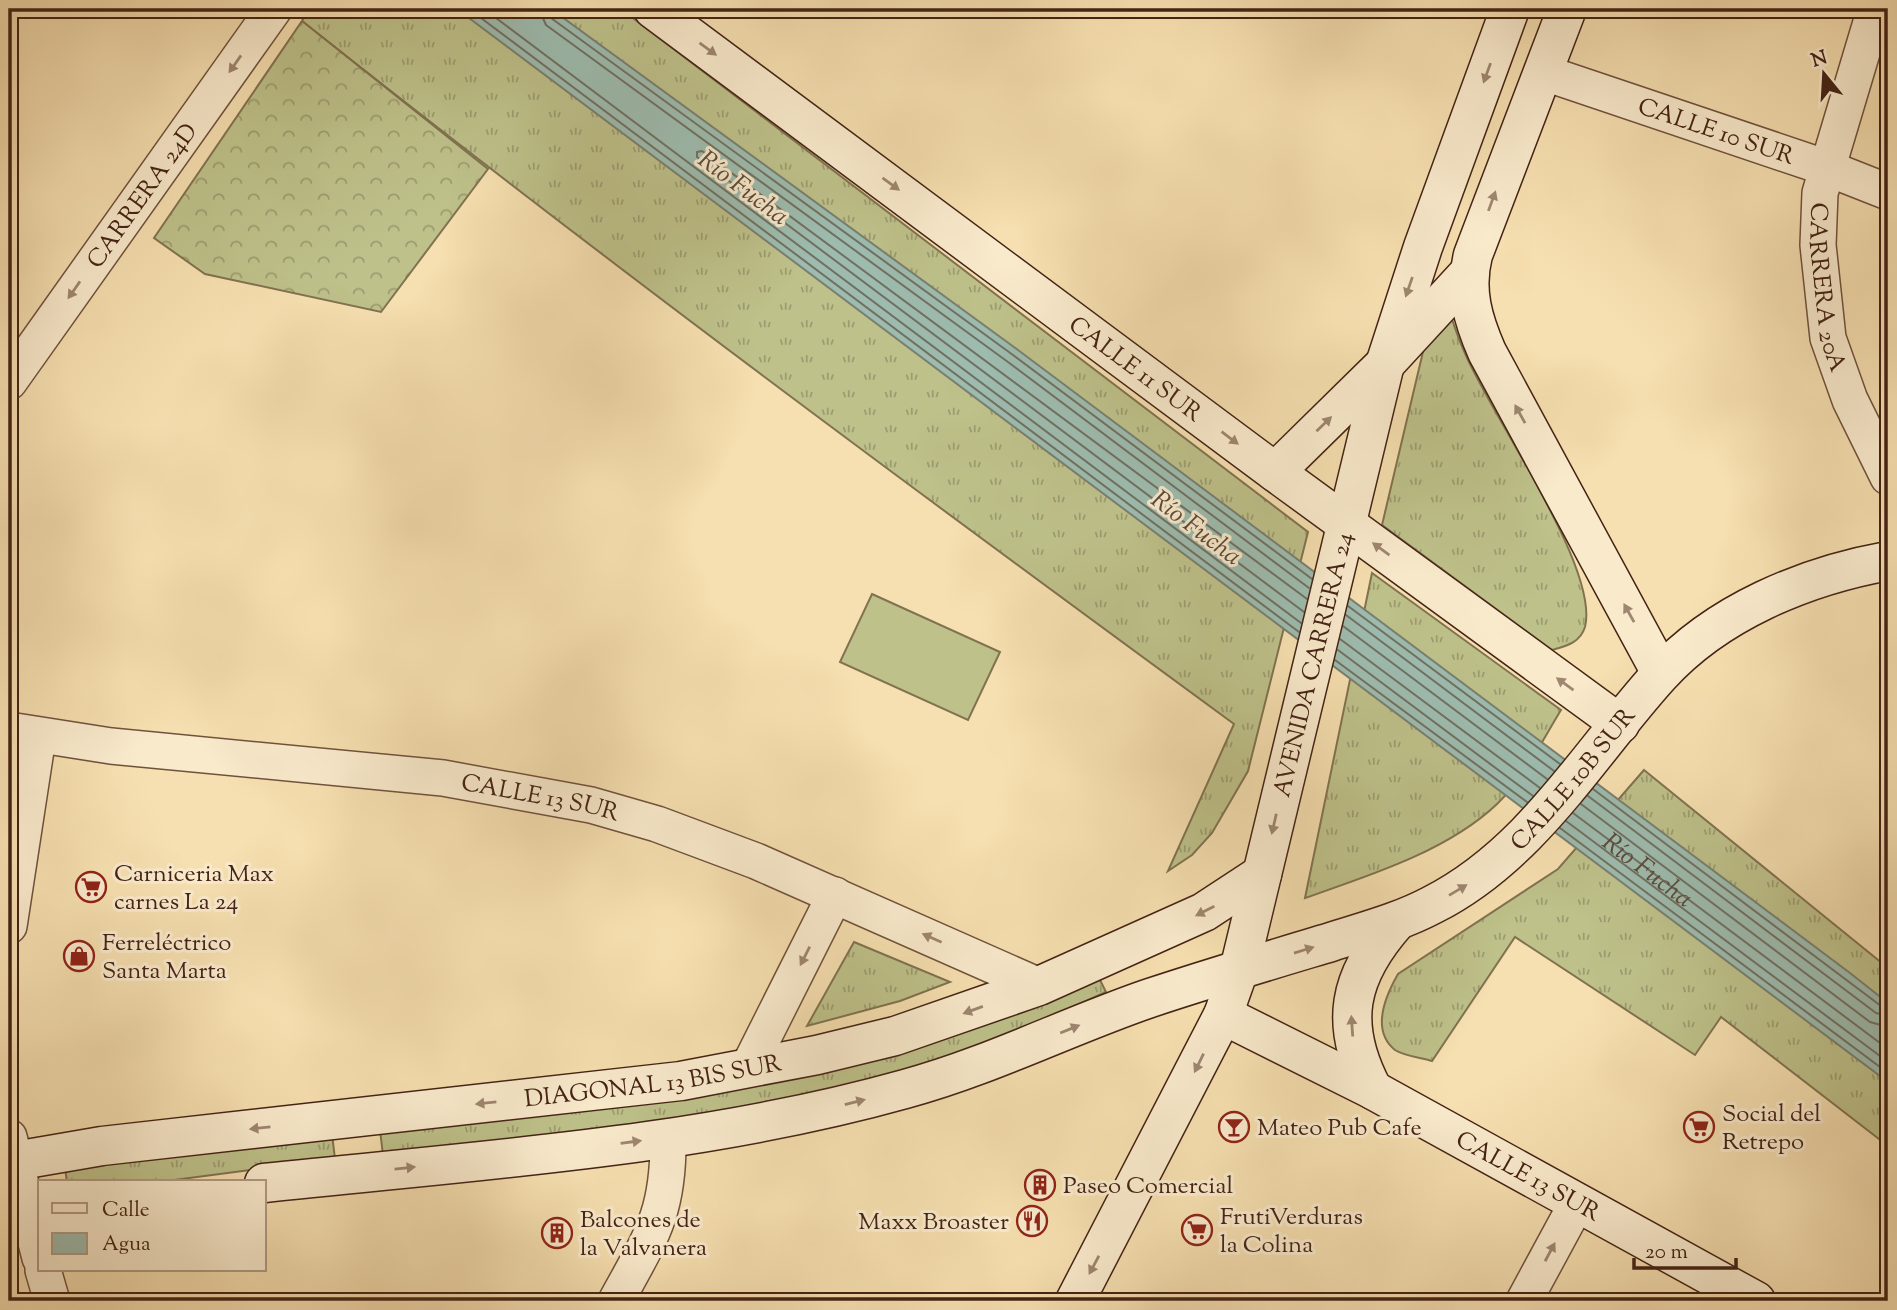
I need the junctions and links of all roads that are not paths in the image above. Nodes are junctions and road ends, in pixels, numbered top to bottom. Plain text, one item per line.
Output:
1 (274, 9) edge
2 (653, 9) edge
3 (1510, 9) edge
4 (1567, 9) edge
5 (1875, 9) edge
6 (1542, 72) junction
7 (1827, 167) junction
8 (1888, 192) edge
9 (1468, 274) junction
10 (1385, 364) junction
11 (9, 382) edge
12 (1275, 472) junction
13 (1888, 478) edge
14 (1346, 524) junction
15 (1888, 561) edge
16 (1661, 673) junction
17 (1620, 724) junction
18 (23, 733) edge
19 (1262, 874) junction
20 (835, 895) junction
21 (1397, 921) junction
22 (9, 926) edge
23 (1239, 970) junction
24 (1039, 986) junction
25 (1223, 1015) junction
26 (748, 1068) junction
27 (1373, 1090) junction
28 (351, 1118) junction
29 (668, 1137) junction
30 (10, 1153) edge
31 (359, 1173) junction
32 (266, 1183) edge
33 (1577, 1203) junction
34 (26, 1219) edge
35 (38, 1252) edge
36 (44, 1272) edge
37 (52, 1301) edge
38 (616, 1301) edge
39 (1075, 1301) edge
40 (1524, 1301) edge
41 (1756, 1301) edge

1 -> 11 street, CARRERA 24D
2 -> 12 street, CALLE 11 SUR
3 -> 10 street, AVENIDA CARRERA 24
4 - 6 street
5 - 7 street, CARRERA 20A
6 - 7 street, CALLE 10 SUR
9 -> 6 street
7 - 8 street, CALLE 10 SUR
7 - 13 street, CARRERA 20A
9 - 10 street
16 -> 9 street
12 -> 10 street
10 - 14 street, AVENIDA CARRERA 24
12 - 14 street, CALLE 11 SUR
17 -> 14 street, CALLE 11 SUR
14 -> 19 street, AVENIDA CARRERA 24
15 - 16 street, CALLE 10B SUR
16 - 17 street, CALLE 10B SUR
21 -> 17 street, CALLE 10B SUR
18 - 20 street, CALLE 13 SUR
18 - 22 street
19 - 23 street, AVENIDA CARRERA 24
19 -> 24 street, DIAGONAL 13 BIS SUR
24 -> 20 street, CALLE 13 SUR
20 -> 26 street
23 -> 21 street, CALLE 10B SUR
27 -> 21 street
23 - 25 street, AVENIDA CARRERA 24
29 -> 23 street
24 -> 26 street, DIAGONAL 13 BIS SUR
25 - 27 street, CALLE 13 SUR
25 -> 39 street, AVENIDA CARRERA 24
26 -> 28 street, DIAGONAL 13 BIS SUR
27 - 33 street, CALLE 13 SUR
28 -> 30 street, DIAGONAL 13 BIS SUR
28 - 31 street
31 -> 29 street
29 - 38 street
30 - 34 street
31 - 32 street
40 -> 33 street
33 - 41 street, CALLE 13 SUR
34 - 35 street
36 - 37 street

